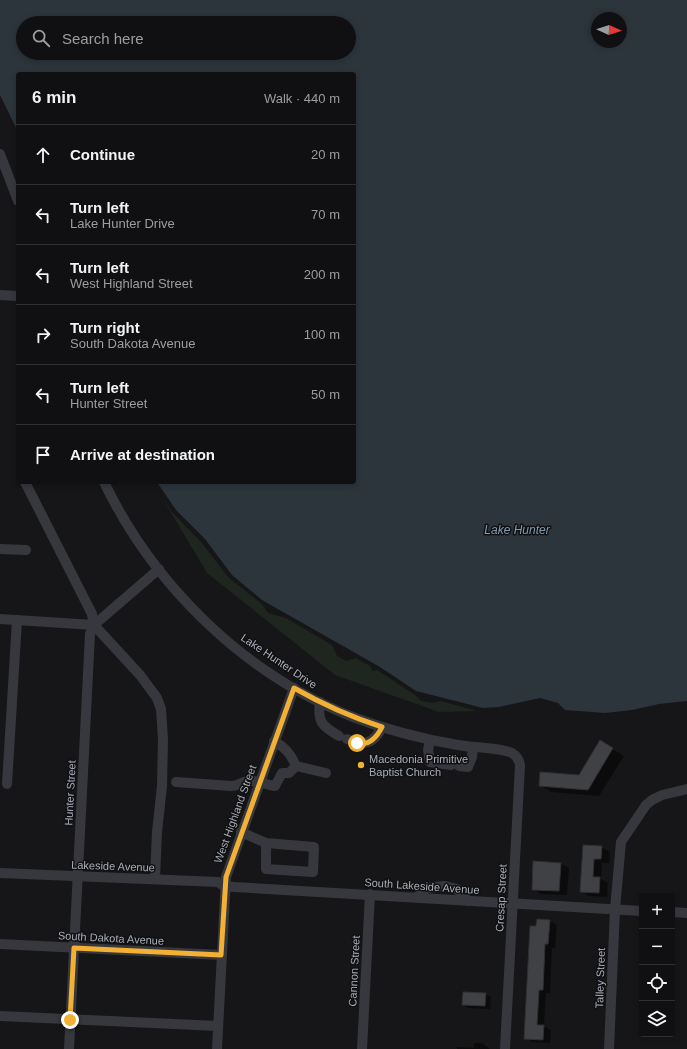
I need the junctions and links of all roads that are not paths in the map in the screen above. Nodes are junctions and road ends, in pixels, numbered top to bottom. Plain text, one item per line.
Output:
1 (1, 156) edge
2 (16, 196) edge
3 (0, 295) edge
4 (16, 296) edge
5 (26, 484) edge
6 (105, 484) edge
7 (0, 549) edge
8 (26, 550) dead end
9 (159, 569) junction
10 (0, 619) edge
11 (17, 620) junction
12 (94, 624) junction
13 (294, 688) junction
14 (320, 702) junction
15 (382, 727) junction
16 (430, 740) junction
17 (274, 741) junction
18 (473, 748) junction
19 (511, 753) joint
20 (296, 766) junction
21 (326, 773) dead end
22 (176, 782) dead end
23 (259, 782) junction
24 (7, 784) dead end
25 (687, 789) edge
26 (241, 832) junction
27 (266, 843) junction
28 (0, 872) edge
29 (77, 876) junction
30 (155, 879) junction
31 (224, 886) junction
32 (370, 894) junction
33 (513, 903) junction
34 (615, 909) junction
35 (639, 910) edge
36 (675, 912) edge
37 (687, 913) edge
38 (0, 944) edge
39 (74, 948) junction
40 (221, 955) junction
41 (0, 1016) edge
42 (70, 1020) junction
43 (218, 1026) junction
44 (69, 1049) edge
45 (217, 1049) edge
46 (362, 1049) edge
47 (506, 1049) edge
48 (609, 1049) edge

1 - 2 street
3 - 4 street
5 - 12 street
6 - 9 street, Lake Hunter Drive
7 - 8 street
9 - 12 street
9 - 13 street, Lake Hunter Drive
10 - 11 street
11 - 12 street
11 - 24 street
12 - 29 street, Hunter Street
12 - 30 street
13 - 14 street, Lake Hunter Drive
13 - 17 street, West Highland Street
14 - 15 street, Lake Hunter Drive
14 - 15 street
15 - 16 street, Lake Hunter Drive
16 - 18 street, Lake Hunter Drive
16 - 18 street
17 - 20 street
17 - 23 street, West Highland Street
18 - 19 street, Lake Hunter Drive
19 - 33 street, Cresap Street
20 - 21 street
20 - 23 street
22 - 23 street
23 - 26 street, West Highland Street
25 - 34 street, Talley Street
26 - 27 street
26 - 31 street, West Highland Street
27 - 27 street
28 - 29 street, Lakeside Avenue
29 - 30 street, Lakeside Avenue
29 - 39 street, Hunter Street
30 - 31 street, Lakeside Avenue
31 - 32 street, South Lakeside Avenue
31 - 40 street, West Highland Street
32 - 33 street, South Lakeside Avenue
32 - 46 street, Cannon Street
33 - 34 street, South Lakeside Avenue
33 - 47 street, Cresap Street
34 - 35 street, South Lakeside Avenue
34 - 48 street, Talley Street
36 - 37 street
38 - 39 street, South Dakota Avenue
39 - 40 street, South Dakota Avenue
39 - 42 street, Hunter Street
40 - 43 street, West Highland Street
41 - 42 street
42 - 43 street
42 - 44 street, Hunter Street
43 - 45 street, West Highland Street

